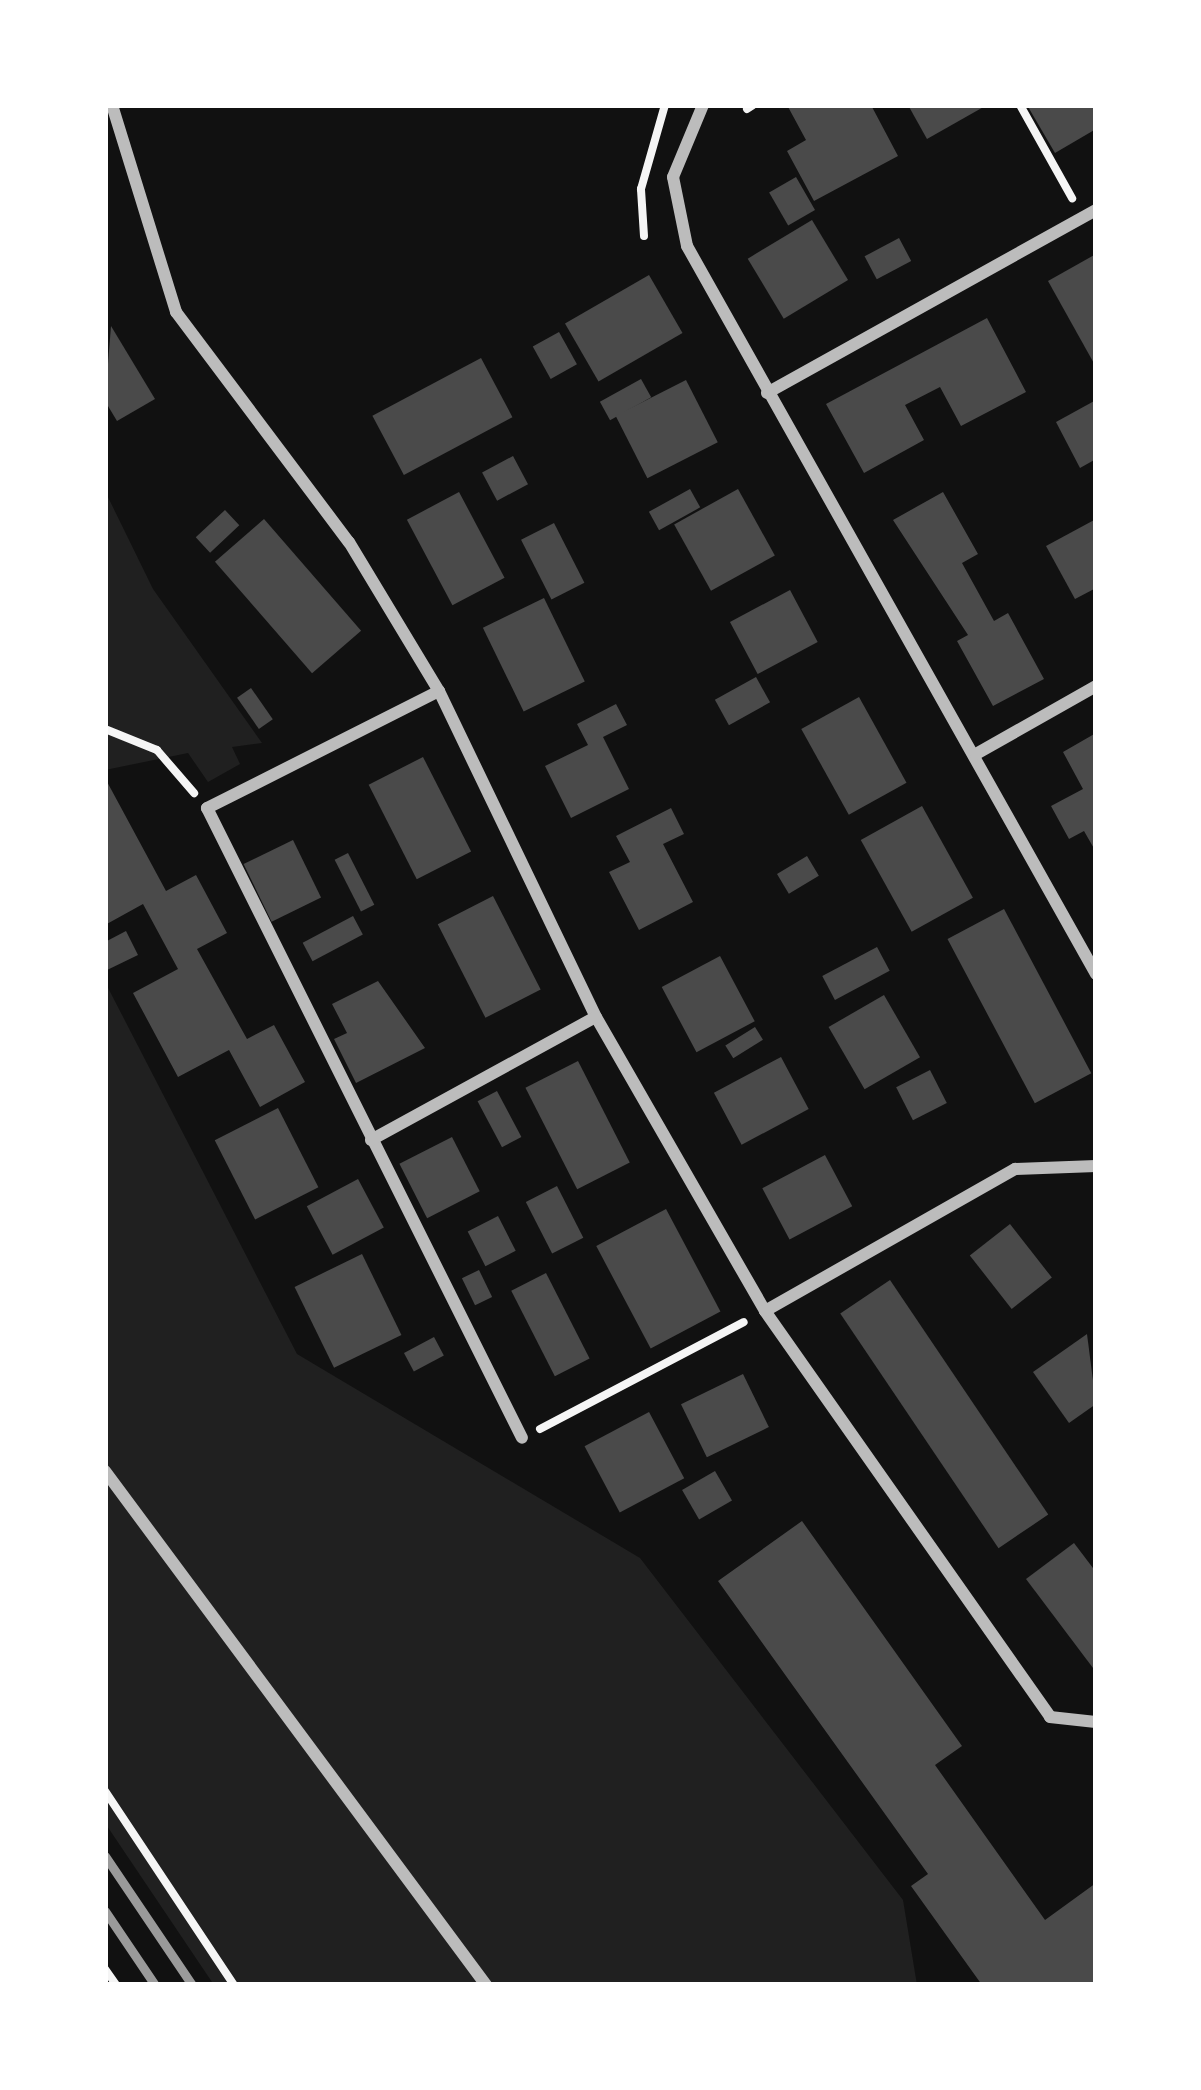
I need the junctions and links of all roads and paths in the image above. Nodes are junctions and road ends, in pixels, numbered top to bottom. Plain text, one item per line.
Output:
1 (112, 105) edge
2 (703, 105) edge
3 (1019, 105) edge
4 (1089, 214) edge
5 (767, 393) junction
6 (1096, 686) edge
7 (439, 691) junction
8 (105, 729) edge
9 (976, 754) junction
10 (207, 808) junction
11 (1096, 974) edge
12 (596, 1017) junction
13 (371, 1139) junction
14 (1096, 1166) edge
15 (765, 1311) junction
16 (522, 1438) joint
17 (105, 1472) edge
18 (1096, 1722) edge
19 (105, 1791) edge
20 (105, 1969) edge
21 (116, 1985) edge
22 (234, 1985) edge
23 (486, 1985) edge

1 - 7 street
2 - 5 street
3 - 4 path
4 - 5 street
5 - 9 street
6 - 9 street
7 - 10 street
7 - 12 street
8 - 10 path
9 - 11 street
10 - 13 street
12 - 13 street
12 - 15 street
13 - 16 street
14 - 15 street
15 - 16 path
15 - 18 street
17 - 23 street
19 - 22 path
20 - 21 path

